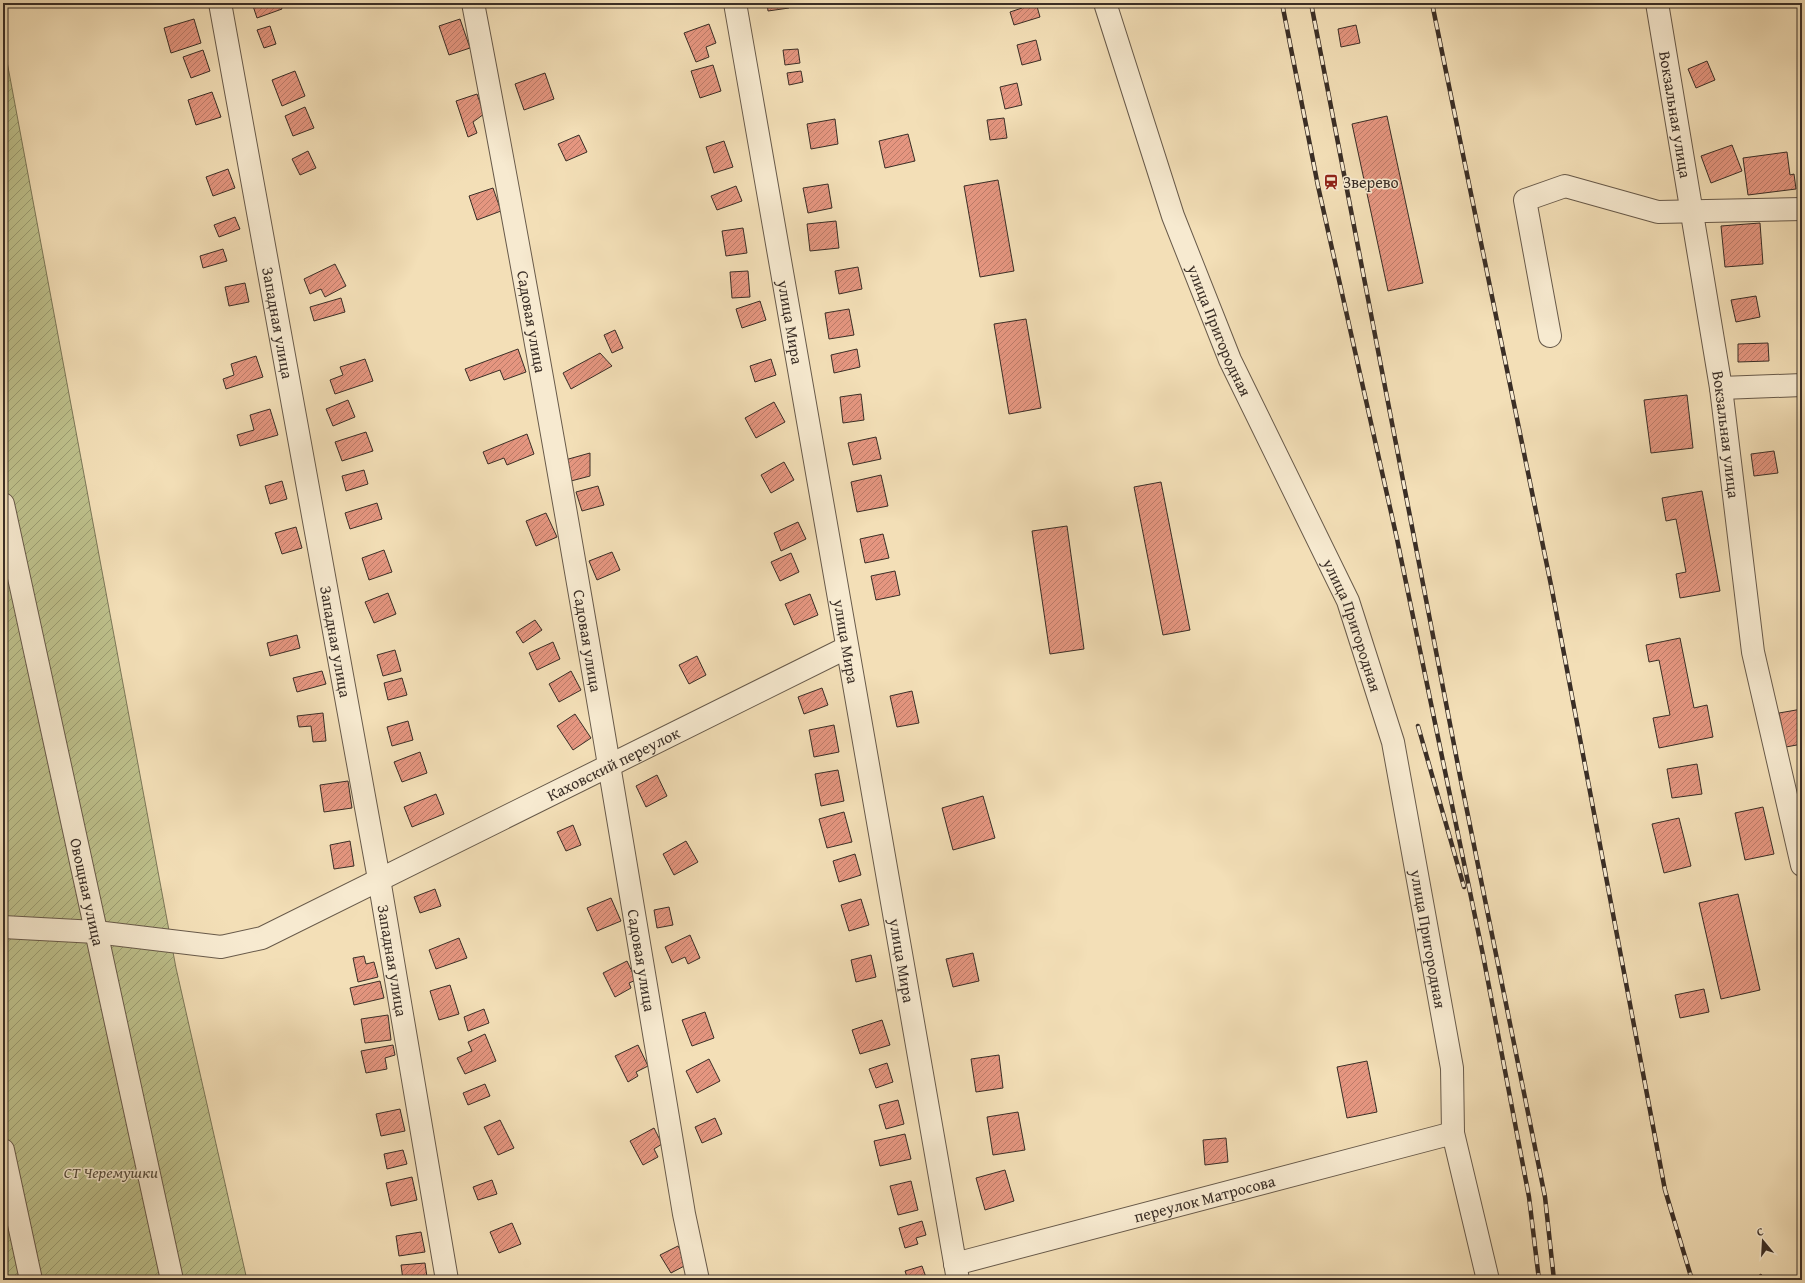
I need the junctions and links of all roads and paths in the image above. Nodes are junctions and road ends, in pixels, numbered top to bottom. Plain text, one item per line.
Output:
1 (220, 3) edge
2 (473, 3) edge
3 (735, 3) edge
4 (1105, 3) edge
5 (1656, 3) edge
6 (1802, 209) edge
7 (1692, 212) junction
8 (1550, 336) dead end
9 (1802, 385) edge
10 (1721, 388) junction
11 (3, 504) edge
12 (846, 648) junction
13 (609, 765) junction
14 (1802, 865) edge
15 (379, 879) junction
16 (3, 927) edge
17 (96, 932) junction
18 (1453, 1133) junction
19 (3, 1150) edge
20 (957, 1272) edge
21 (31, 1280) edge
22 (172, 1280) edge
23 (447, 1280) edge
24 (698, 1280) edge
25 (1488, 1280) edge

1 - 15 street, Западная улица
2 - 13 street, Садовая улица
3 - 12 street, улица Мира
4 - 18 street, улица Пригородная
5 - 7 street, Вокзальная улица
6 - 7 street
7 - 8 street
7 - 10 street, Вокзальная улица
9 - 10 street
10 - 14 street, Вокзальная улица
11 - 17 street, Овощная улица
12 - 13 street, Каховский переулок
12 - 20 street, улица Мира
13 - 15 street, Каховский переулок
13 - 24 street, Садовая улица
15 - 17 street, Каховский переулок
15 - 23 street, Западная улица
16 - 17 street, Каховский переулок
17 - 22 street, Овощная улица
18 - 20 street, переулок Матросова
18 - 25 street, улица Пригородная
19 - 21 street

